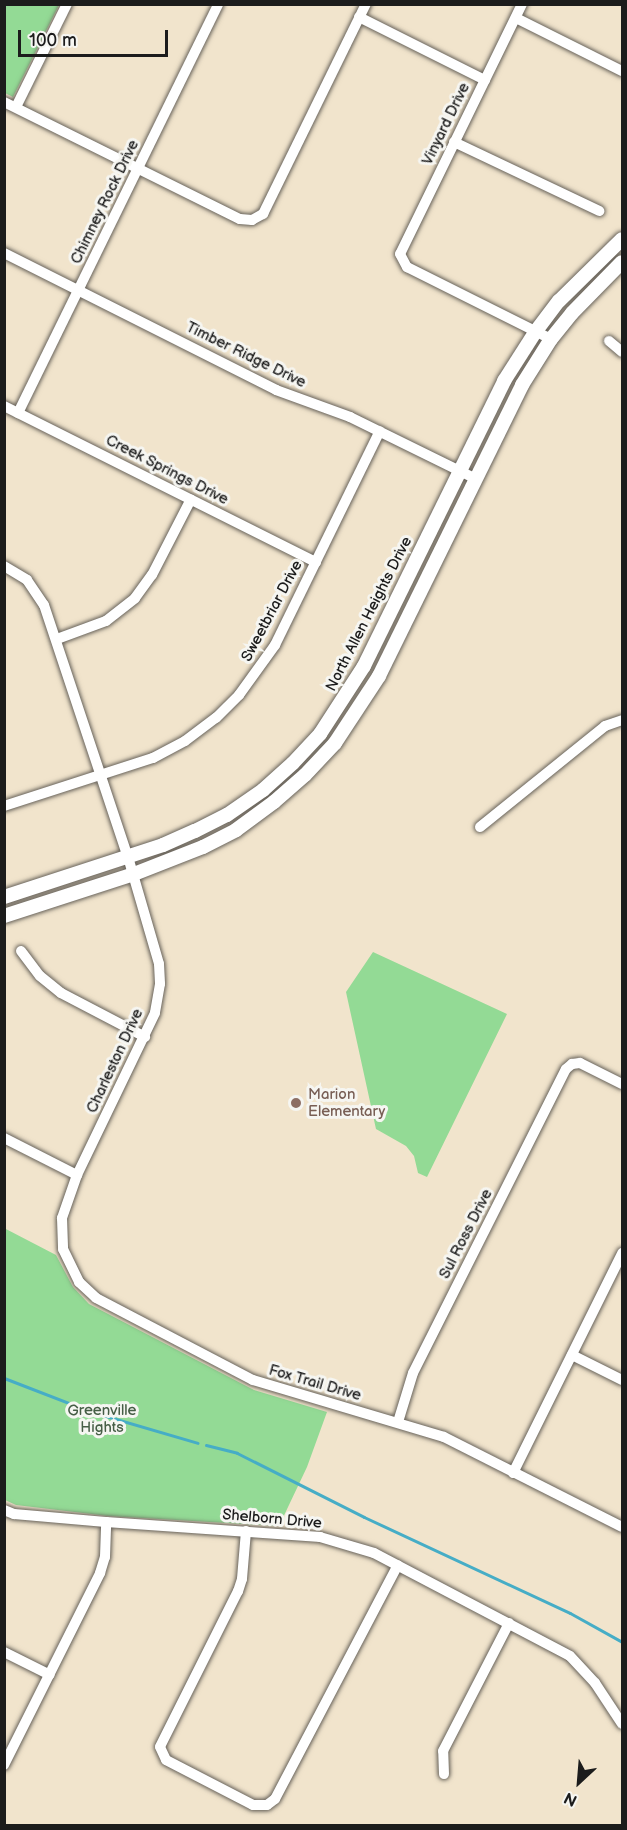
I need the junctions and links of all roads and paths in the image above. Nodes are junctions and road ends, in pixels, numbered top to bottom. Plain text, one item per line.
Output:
1 (67, 4) edge
2 (218, 4) edge
3 (366, 4) edge
4 (522, 4) edge
5 (359, 17) junction
6 (516, 18) junction
7 (622, 71) edge
8 (485, 80) junction
9 (4, 102) edge
10 (16, 107) junction
11 (454, 142) junction
12 (138, 168) junction
13 (599, 211) dead end
14 (622, 239) edge
15 (4, 253) edge
16 (622, 262) edge
17 (78, 290) junction
18 (536, 330) junction
19 (551, 339) junction
20 (609, 341) dead end
21 (622, 352) edge
22 (4, 406) edge
23 (18, 413) junction
24 (380, 431) junction
25 (459, 471) junction
26 (476, 479) junction
27 (191, 499) junction
28 (316, 562) junction
29 (4, 566) edge
30 (57, 639) junction
31 (622, 720) edge
32 (100, 775) junction
33 (4, 806) edge
34 (480, 827) dead end
35 (128, 856) junction
36 (134, 874) junction
37 (4, 897) edge
38 (4, 916) edge
39 (21, 951) dead end
40 (145, 1037) junction
41 (622, 1084) edge
42 (4, 1138) edge
43 (77, 1175) junction
44 (622, 1253) edge
45 (572, 1355) junction
46 (622, 1380) edge
47 (398, 1422) junction
48 (513, 1473) junction
49 (4, 1510) edge
50 (106, 1522) junction
51 (622, 1527) edge
52 (246, 1531) junction
53 (398, 1565) junction
54 (509, 1623) junction
55 (4, 1652) edge
56 (50, 1674) junction
57 (622, 1722) edge
58 (4, 1765) edge
59 (444, 1774) dead end

1 - 10 street
2 - 12 street, Chimney Rock Drive
3 - 5 street
4 - 6 street, Vinyard Drive
5 - 8 street
5 - 12 street
6 - 7 street
6 - 8 street, Vinyard Drive
8 - 11 street, Vinyard Drive
9 - 10 street
10 - 12 street
11 - 13 street
11 - 18 street, Vinyard Drive
12 - 17 street, Chimney Rock Drive
14 - 18 main road, North Allen Heights Drive
15 - 17 street, Timber Ridge Drive
16 - 19 main road
17 - 23 street, Chimney Rock Drive
17 - 24 street, Timber Ridge Drive
18 - 19 street
18 - 25 main road, North Allen Heights Drive
19 - 26 main road
20 - 21 street
22 - 23 street, Creek Springs Drive
23 - 27 street, Creek Springs Drive
24 - 25 street, Timber Ridge Drive
24 - 28 street, Sweetbriar Drive
25 - 26 street, Timber Ridge Drive
25 - 35 main road, North Allen Heights Drive
26 - 36 main road
27 - 28 street, Creek Springs Drive
27 - 30 street
28 - 32 street, Sweetbriar Drive
29 - 30 street, Charleston Drive
30 - 32 street, Charleston Drive
31 - 34 street
32 - 33 street, Sweetbriar Drive
32 - 35 street, Charleston Drive
35 - 36 street, Charleston Drive
35 - 37 main road, North Allen Heights Drive
36 - 38 main road
36 - 40 street, Charleston Drive
39 - 40 street
40 - 43 street, Charleston Drive
41 - 47 street, Sul Ross Drive
42 - 43 street
43 - 47 street, Fox Trail Drive
44 - 45 street
45 - 46 street
45 - 48 street
47 - 48 street, Fox Trail Drive
48 - 51 street, Fox Trail Drive
49 - 50 street, Shelborn Drive
50 - 52 street, Shelborn Drive
50 - 56 street
52 - 53 street, Shelborn Drive
52 - 53 street
53 - 54 street, Shelborn Drive
54 - 57 street, Shelborn Drive
54 - 59 street
55 - 56 street
56 - 58 street

